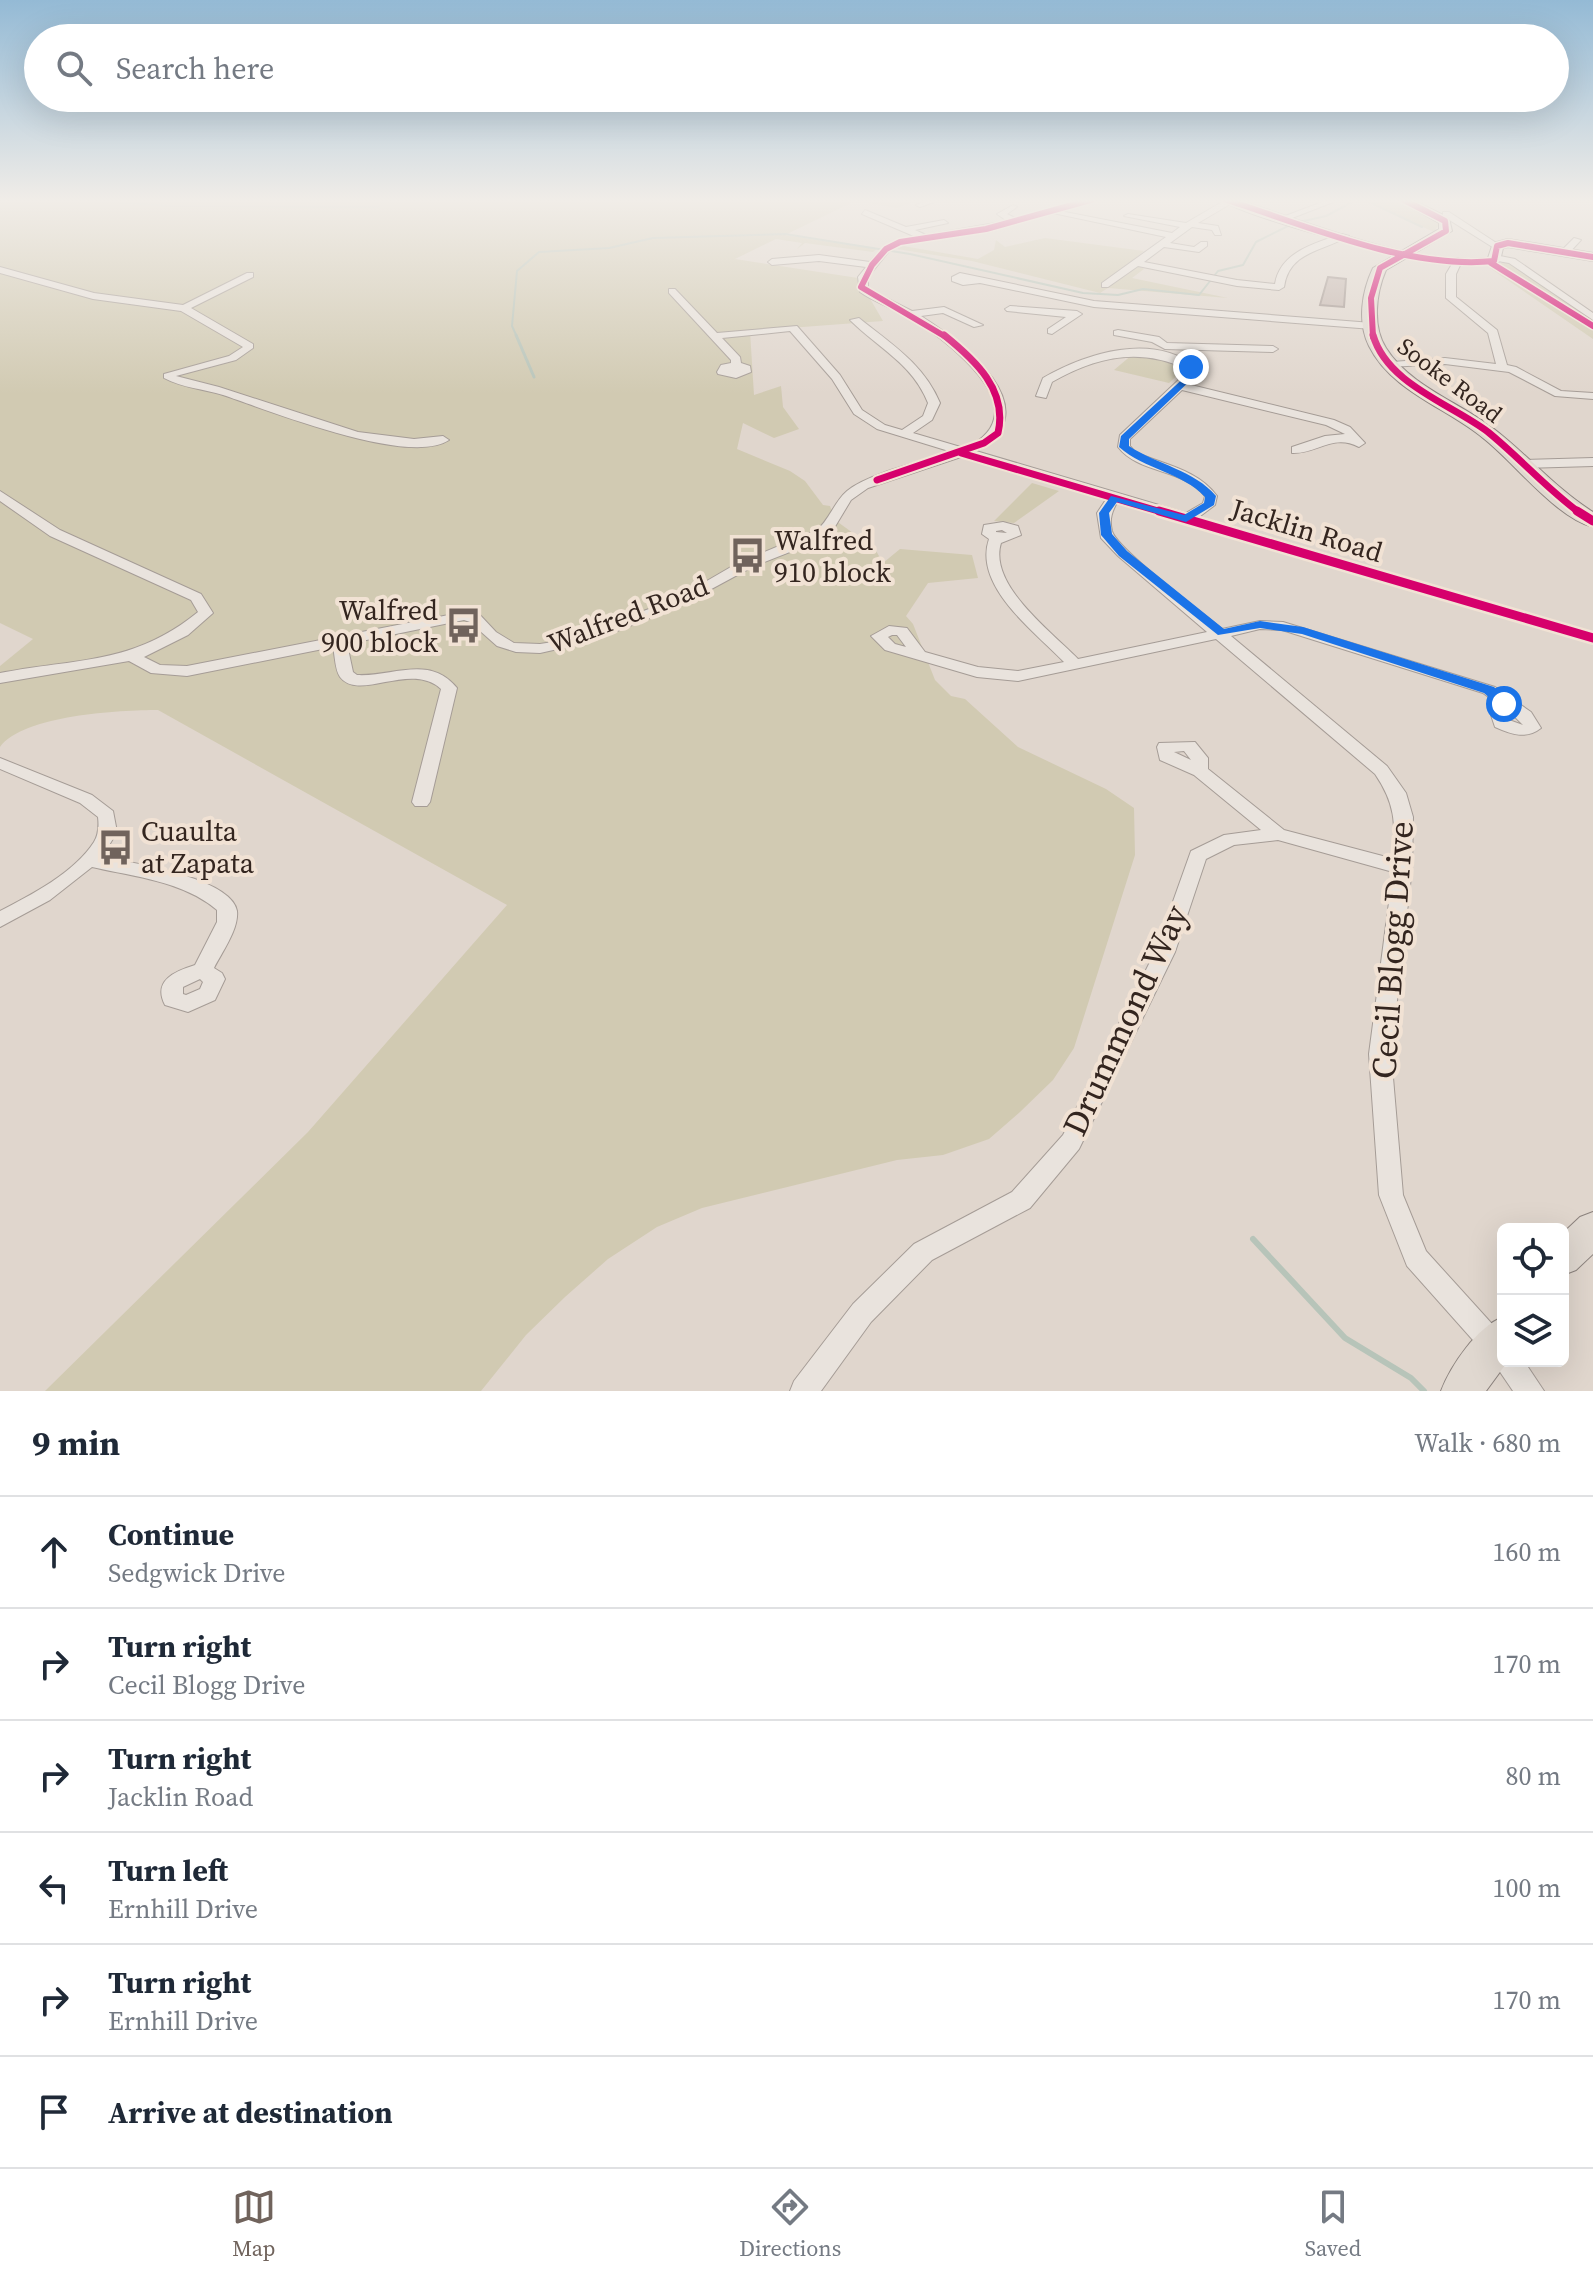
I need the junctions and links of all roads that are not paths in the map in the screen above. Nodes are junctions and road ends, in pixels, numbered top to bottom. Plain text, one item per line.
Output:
1 (863, 264) edge
2 (1136, 264) edge
3 (1142, 264) edge
4 (1288, 264) edge
5 (1385, 264) edge
6 (1456, 264) edge
7 (1516, 264) edge
8 (872, 265) joint
9 (0, 270) edge
10 (250, 275) dead end
11 (981, 280) dead end
12 (1105, 285) dead end
13 (672, 291) dead end
14 (1091, 304) junction
15 (184, 308) junction
16 (1010, 309) dead end
17 (912, 314) junction
18 (1075, 315) junction
19 (1593, 317) edge
20 (855, 320) dead end
21 (978, 325) dead end
22 (1372, 326) junction
23 (1052, 331) dead end
24 (1118, 333) dead end
25 (714, 336) junction
26 (1273, 349) dead end
27 (1160, 350) junction
28 (736, 365) dead end
29 (1392, 365) junction
30 (1502, 367) junction
31 (1181, 386) junction
32 (1042, 396) dead end
33 (1593, 396) edge
34 (903, 434) junction
35 (443, 440) dead end
36 (1296, 450) dead end
37 (961, 453) junction
38 (1593, 462) edge
39 (1522, 464) junction
40 (0, 495) edge
41 (1114, 498) junction
42 (1186, 519) junction
43 (1593, 521) edge
44 (996, 538) dead end
45 (1222, 633) junction
46 (1593, 638) edge
47 (339, 640) junction
48 (918, 652) dead end
49 (132, 656) junction
50 (1075, 664) junction
51 (0, 678) edge
52 (1504, 704) dead end
53 (0, 763) edge
54 (1200, 771) dead end
55 (421, 802) dead end
56 (1278, 834) junction
57 (89, 860) junction
58 (1403, 868) junction
59 (0, 920) edge
60 (202, 971) dead end
61 (1593, 1229) edge
62 (1569, 1252) edge
63 (1497, 1345) edge
64 (1497, 1355) edge
65 (1514, 1367) edge
66 (804, 1391) edge
67 (1461, 1391) edge
68 (1530, 1391) edge

1 - 8 street
2 - 12 street
3 - 4 street
5 - 22 main road, Sooke Road
6 - 30 street
7 - 19 street
8 - 17 street, Walfred Road
9 - 15 street
10 - 15 street
11 - 14 street
13 - 25 street
14 - 18 street
14 - 22 street
15 - 35 street
16 - 18 street
17 - 21 street
17 - 37 street, Walfred Road
18 - 23 street
20 - 34 street
22 - 29 main road, Sooke Road
24 - 27 street
25 - 28 street
25 - 34 street, Jacklin Road
26 - 27 street
27 - 31 street
27 - 32 street
29 - 30 street
29 - 39 main road, Sooke Road
30 - 33 street
31 - 36 street
31 - 42 street
34 - 37 street, Jacklin Road
37 - 41 street, Jacklin Road
37 - 47 street, Walfred Road
38 - 39 street
39 - 43 main road, Sooke Road
40 - 49 street
41 - 42 street, Jacklin Road
41 - 45 street, Cecil Blogg Drive
42 - 46 street, Jacklin Road
44 - 50 street
45 - 50 street
45 - 52 street
45 - 58 street, Cecil Blogg Drive
47 - 49 street, Walfred Road
47 - 55 street
48 - 50 street
49 - 51 street
53 - 57 street
54 - 56 street
56 - 58 street
56 - 66 street, Drummond Way
57 - 59 street
57 - 60 street
58 - 63 street, Cecil Blogg Drive
61 - 62 main road
64 - 67 main road
65 - 68 street, Cecil Blogg Drive

